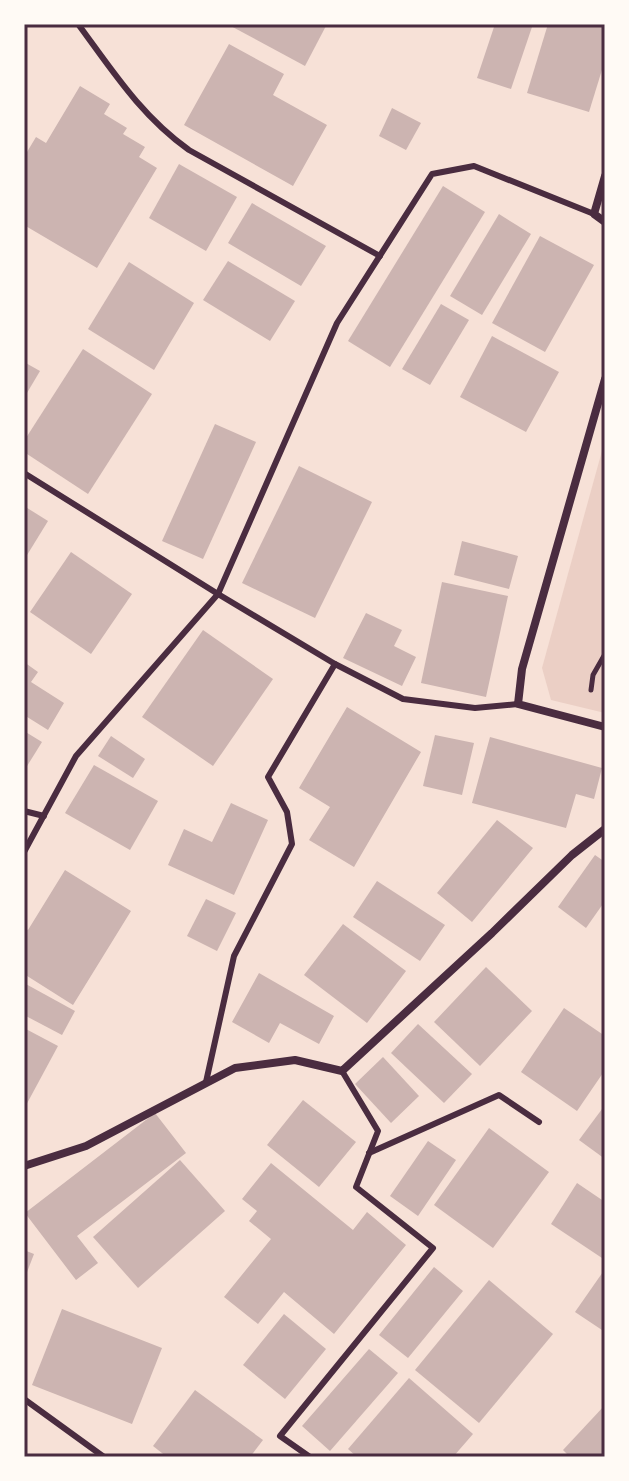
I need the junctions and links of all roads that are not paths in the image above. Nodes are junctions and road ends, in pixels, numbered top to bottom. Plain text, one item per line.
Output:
1 (78, 24) edge
2 (605, 176) edge
3 (594, 214) junction
4 (605, 222) edge
5 (380, 256) junction
6 (605, 379) edge
7 (24, 473) edge
8 (218, 594) junction
9 (335, 664) junction
10 (518, 704) junction
11 (605, 727) edge
12 (24, 811) edge
13 (44, 816) junction
14 (605, 829) edge
15 (24, 852) edge
16 (342, 1071) junction
17 (206, 1082) junction
18 (539, 1122) dead end
19 (369, 1153) junction
20 (24, 1166) edge
21 (24, 1399) edge
22 (104, 1457) edge
23 (310, 1457) edge

1 - 5 lane
2 - 3 street
3 - 4 street
3 - 5 lane
5 - 8 lane
6 - 10 street
7 - 8 lane
8 - 9 lane
8 - 13 lane
9 - 10 lane
9 - 17 lane
10 - 11 street
12 - 13 lane
13 - 15 lane
14 - 16 street
16 - 17 street
16 - 19 lane
17 - 20 street
18 - 19 lane
19 - 23 lane
21 - 22 lane

